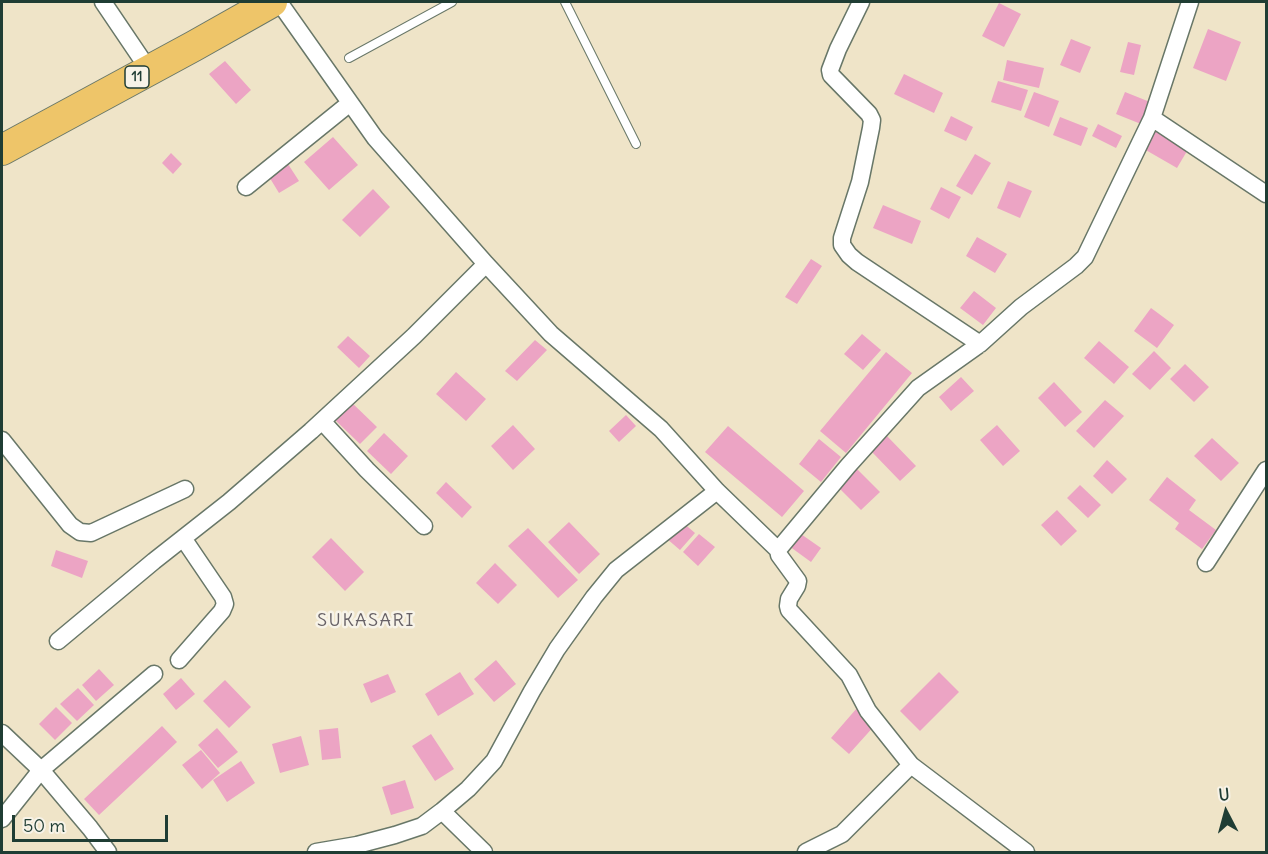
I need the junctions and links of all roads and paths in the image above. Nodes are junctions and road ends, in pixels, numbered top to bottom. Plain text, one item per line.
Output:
1 (103, 2) edge
2 (272, 2) edge
3 (279, 2) edge
4 (452, 2) edge
5 (565, 2) edge
6 (861, 2) edge
7 (1190, 2) edge
8 (349, 58) dead end
9 (149, 70) junction
10 (350, 103) junction
11 (1152, 118) junction
12 (636, 144) dead end
13 (2, 150) edge
14 (246, 187) dead end
15 (1266, 194) edge
16 (486, 264) junction
17 (980, 344) junction
18 (322, 421) junction
19 (2, 440) edge
20 (1266, 470) edge
21 (185, 489) dead end
22 (717, 491) junction
23 (424, 526) dead end
24 (183, 538) junction
25 (778, 550) junction
26 (1206, 563) dead end
27 (58, 641) dead end
28 (179, 660) dead end
29 (154, 674) dead end
30 (2, 733) edge
31 (911, 765) junction
32 (41, 770) junction
33 (442, 811) junction
34 (2, 819) edge
35 (108, 852) edge
36 (316, 852) edge
37 (484, 852) edge
38 (806, 852) edge
39 (1026, 852) edge

1 - 9 street
2 - 9 highway, 11
3 - 10 street
4 - 8 lane
5 - 12 lane
6 - 17 street
7 - 11 street
9 - 13 highway, 11
10 - 14 street
10 - 16 street
11 - 15 street
11 - 17 street
16 - 18 street
16 - 22 street
17 - 25 street
18 - 23 street
18 - 24 street
19 - 21 street
20 - 26 street
22 - 25 street
22 - 33 street
24 - 27 street
24 - 28 street
25 - 31 street
29 - 32 street
30 - 32 street
31 - 38 street
31 - 39 street
32 - 34 street
32 - 35 street
33 - 36 street
33 - 37 street

